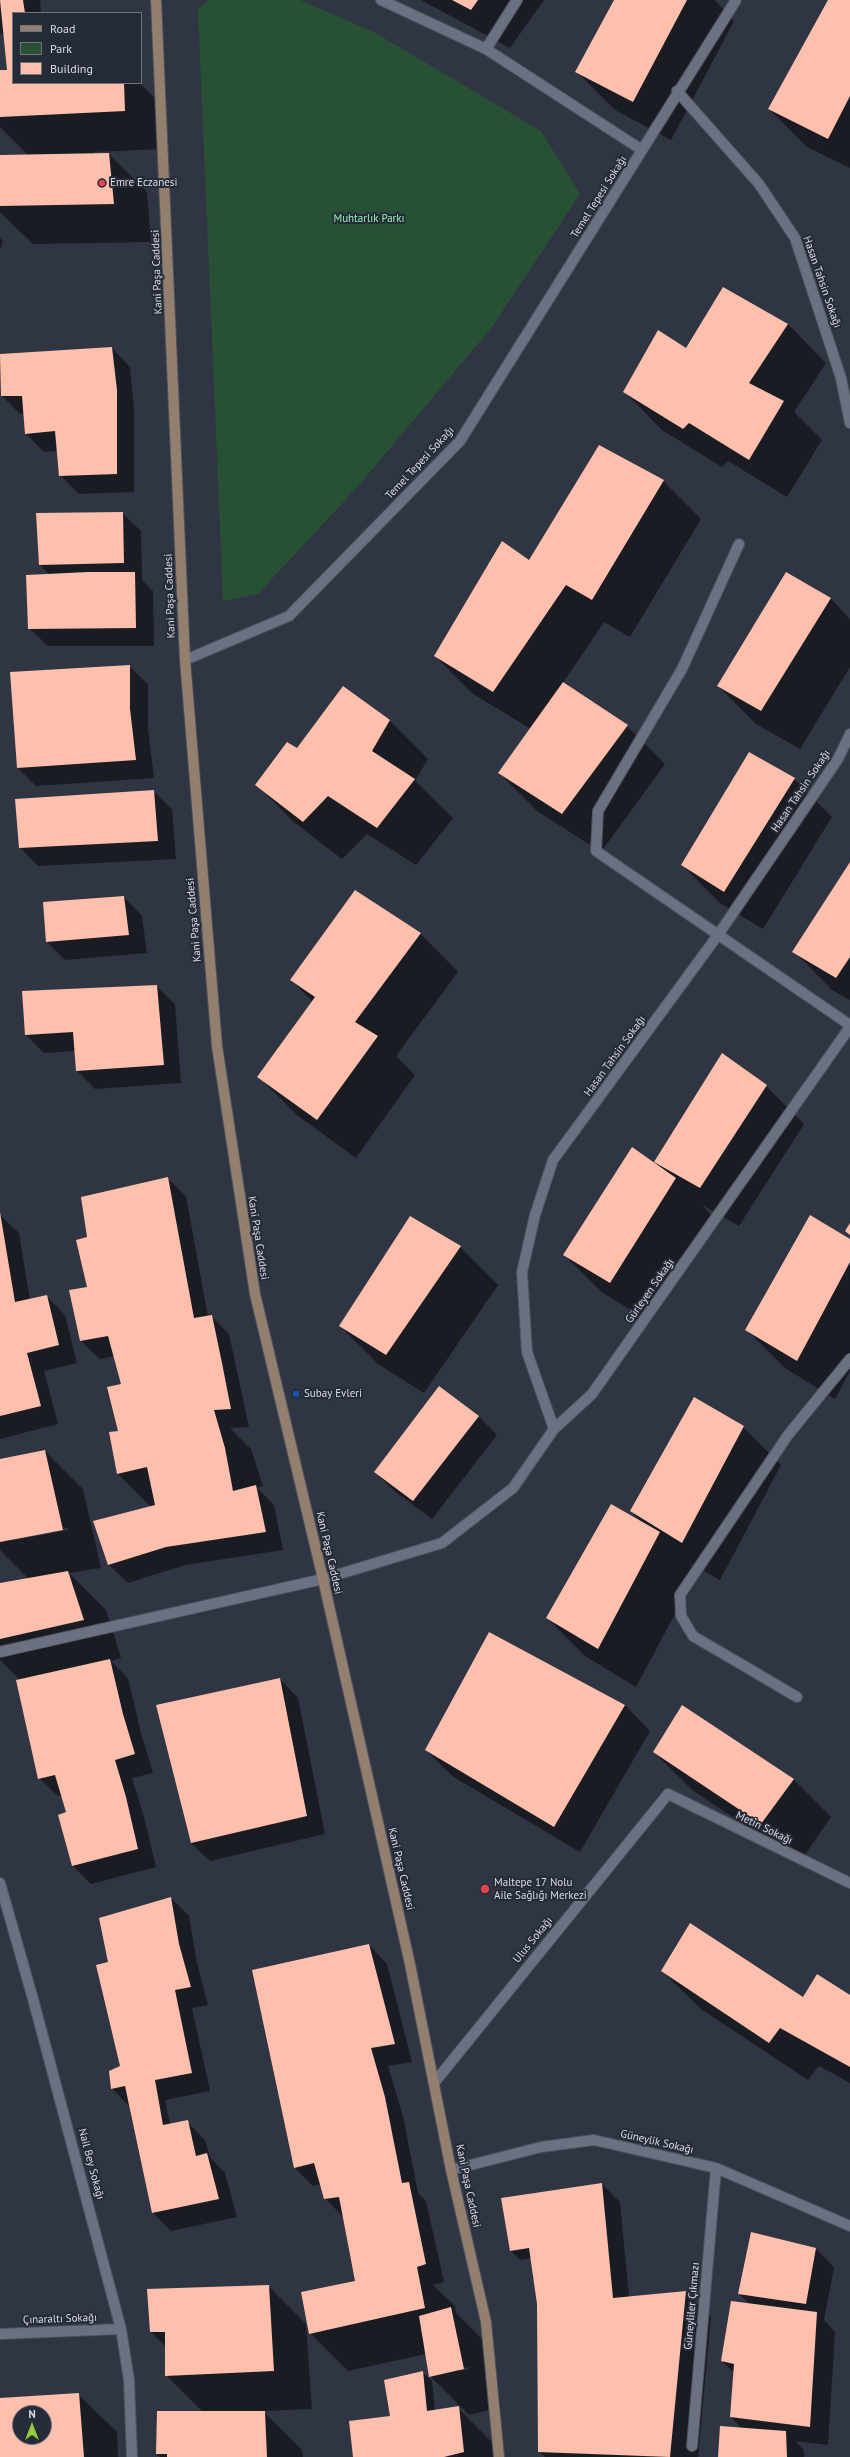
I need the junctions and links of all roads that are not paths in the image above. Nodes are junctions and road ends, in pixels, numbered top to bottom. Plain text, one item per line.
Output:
1 (156, 0) edge
2 (381, 0) edge
3 (517, 0) edge
4 (736, 0) edge
5 (486, 49) junction
6 (677, 91) junction
7 (642, 150) junction
8 (850, 423) edge
9 (739, 544) dead end
10 (185, 660) junction
11 (850, 734) edge
12 (718, 935) junction
13 (850, 1026) edge
14 (850, 1359) edge
15 (554, 1429) junction
16 (323, 1579) junction
17 (0, 1652) edge
18 (798, 1696) dead end
19 (668, 1794) joint
20 (0, 1883) edge
21 (850, 1883) edge
22 (434, 2083) junction
23 (716, 2168) junction
24 (451, 2170) junction
25 (850, 2226) edge
26 (121, 2329) junction
27 (0, 2334) edge
28 (692, 2446) dead end
29 (132, 2457) edge
30 (499, 2457) edge

1 - 10 street, Kani Paşa Caddesi
2 - 5 street, Temel Tepesi Sokağı
3 - 5 street
4 - 6 street, Temel Tepesi Sokağı
5 - 7 street, Temel Tepesi Sokağı
6 - 7 street, Temel Tepesi Sokağı
6 - 8 street, Hasan Tahsin Sokağı
7 - 10 street, Temel Tepesi Sokağı
9 - 12 street
10 - 16 street, Kani Paşa Caddesi
11 - 12 street, Hasan Tahsin Sokağı
12 - 13 street
12 - 15 street, Hasan Tahsin Sokağı
13 - 15 street, Gürleyen Sokağı
14 - 18 street
15 - 16 street, Gürleyen Sokağı
16 - 17 street
16 - 22 street, Kani Paşa Caddesi
19 - 21 street, Metin Sokağı
19 - 22 street, Ulus Sokağı
20 - 26 street, Nail Bey Sokağı
22 - 24 street, Kani Paşa Caddesi
23 - 24 street, Güneylik Sokağı
23 - 25 street, Güneylik Sokağı
23 - 28 street, Güneyliler Çıkmazı
24 - 30 street, Kani Paşa Caddesi
26 - 27 street, Çınaraltı Sokağı
26 - 29 street, Nail Bey Sokağı

